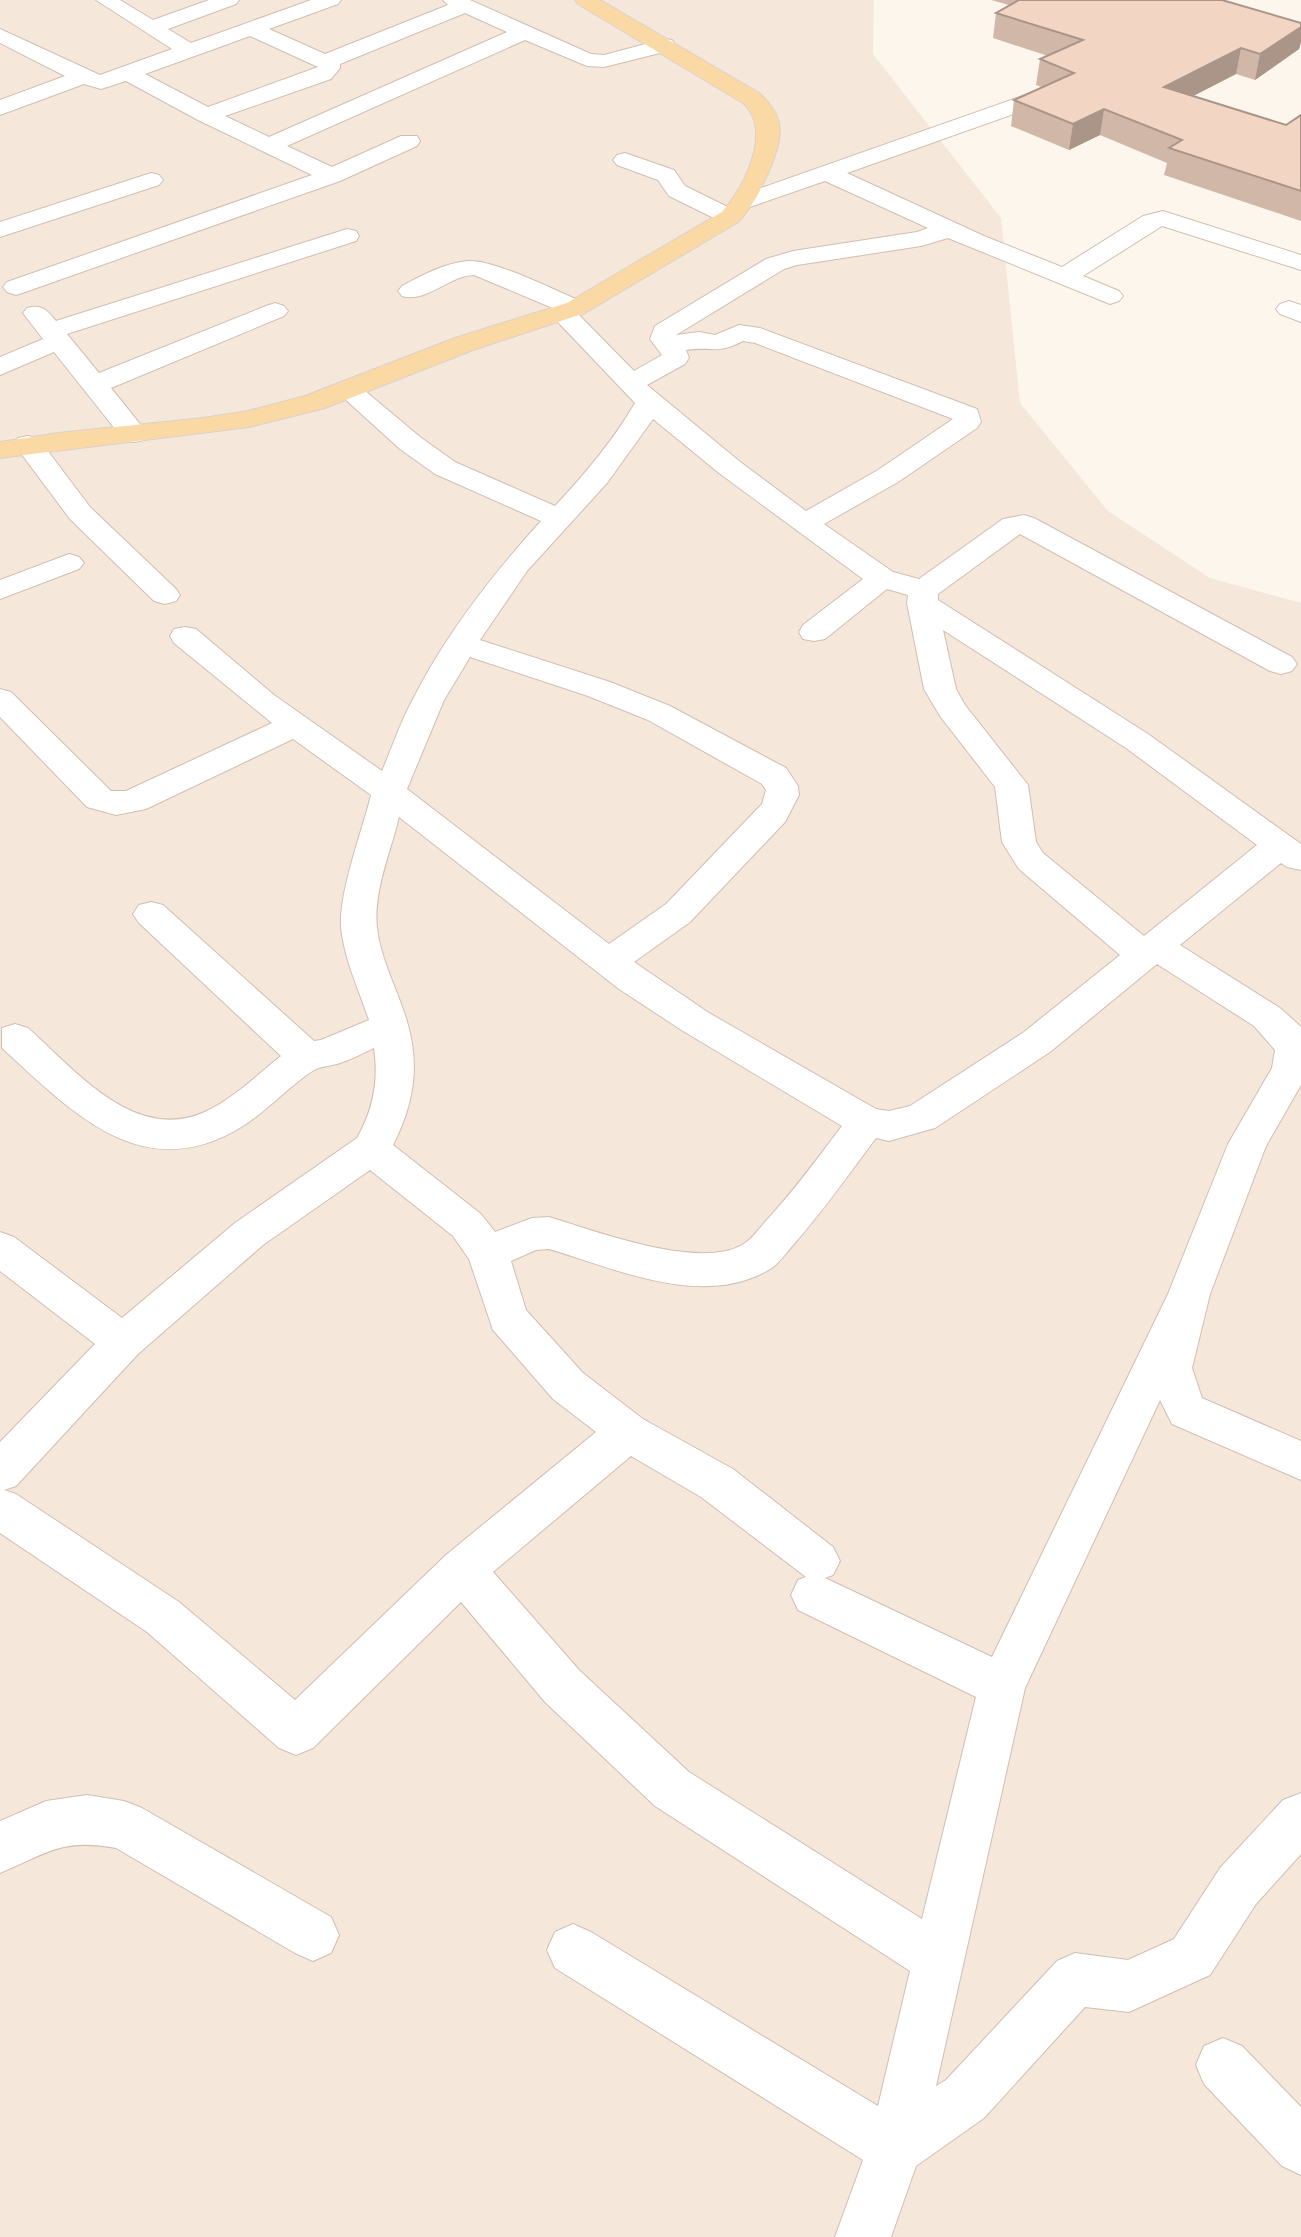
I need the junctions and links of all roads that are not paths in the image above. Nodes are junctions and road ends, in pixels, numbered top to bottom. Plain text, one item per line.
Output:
1 (106, 0) edge
2 (229, 0) edge
3 (331, 0) edge
4 (585, 0) edge
5 (458, 3) edge
6 (152, 27) junction
7 (252, 29) junction
8 (523, 33) junction
9 (0, 35) edge
10 (664, 46) junction
11 (191, 52) junction
12 (329, 62) junction
13 (128, 73) junction
14 (83, 77) junction
15 (1028, 101) edge
16 (0, 108) edge
17 (206, 115) junction
18 (409, 141) dead end
19 (268, 146) junction
20 (625, 160) dead end
21 (825, 172) junction
22 (332, 176) junction
23 (151, 180) dead end
24 (737, 210) junction
25 (949, 229) junction
26 (0, 230) edge
27 (347, 236) dead end
28 (1301, 263) edge
29 (1064, 277) junction
30 (10, 290) edge
31 (411, 291) dead end
32 (1110, 296) dead end
33 (275, 311) dead end
34 (570, 311) junction
35 (55, 336) junction
36 (668, 344) junction
37 (0, 367) edge
38 (94, 385) junction
39 (349, 391) junction
40 (640, 393) junction
41 (134, 434) junction
42 (14, 447) edge
43 (559, 518) junction
44 (804, 523) junction
45 (69, 564) dead end
46 (882, 578) junction
47 (0, 590) edge
48 (165, 595) dead end
49 (923, 597) junction
50 (814, 632) dead end
51 (185, 636) dead end
52 (462, 643) junction
53 (1281, 664) dead end
54 (0, 699) edge
55 (296, 725) junction
56 (389, 792) junction
57 (1290, 852) edge
58 (150, 914) dead end
59 (1150, 951) junction
60 (609, 962) junction
61 (390, 1026) junction
62 (15, 1038) dead end
63 (308, 1055) junction
64 (867, 1122) junction
65 (371, 1149) junction
66 (0, 1248) edge
67 (488, 1253) junction
68 (1189, 1294) junction
69 (122, 1342) junction
70 (628, 1432) junction
71 (1301, 1461) edge
72 (0, 1472) edge
73 (0, 1508) edge
74 (462, 1570) junction
75 (1002, 1686) junction
76 (1301, 1817) edge
77 (0, 1848) edge
78 (313, 1935) dead end
79 (573, 1950) dead end
80 (940, 1960) junction
81 (1223, 2065) dead end
82 (1301, 2147) edge
83 (895, 2148) junction
84 (863, 2237) edge

1 - 6 street
2 - 6 street
3 - 7 street
4 - 10 main road
5 - 8 street
5 - 12 street
6 - 11 street
7 - 11 street
7 - 12 street
8 - 10 street
8 - 19 street
9 - 14 street
10 - 24 main road
11 - 13 street
12 - 17 street
13 - 14 street
13 - 17 street
14 - 16 street
15 - 21 street
17 - 19 street
18 - 22 street
19 - 22 street
20 - 24 street
21 - 24 street
21 - 25 street
22 - 30 street
23 - 26 street
24 - 34 main road
25 - 29 street
25 - 36 street
27 - 35 street
28 - 29 street
29 - 32 street
30 - 35 street
31 - 34 street
33 - 38 street
34 - 39 main road
34 - 40 street
35 - 37 street
35 - 38 street
36 - 40 street
36 - 44 street
38 - 41 street
39 - 41 main road
39 - 43 street
40 - 43 street
40 - 44 street
41 - 42 main road
42 - 48 street
43 - 52 street
44 - 46 street
45 - 47 street
46 - 49 street
46 - 50 street
49 - 53 street
49 - 57 street
49 - 59 street
51 - 55 street
52 - 56 street
52 - 60 street
54 - 55 street
55 - 56 street
56 - 60 street
56 - 61 street
57 - 59 street
58 - 63 street
59 - 64 street
59 - 68 street
60 - 64 street
61 - 63 street
61 - 65 street
62 - 63 street
64 - 67 street
65 - 67 street
65 - 69 street
66 - 69 street
67 - 70 street
68 - 71 street
68 - 75 street
69 - 72 street
70 - 74 street
70 - 75 street
73 - 74 street
74 - 80 street
75 - 80 street
76 - 83 street
77 - 78 street
79 - 83 street
80 - 83 street
81 - 82 street
83 - 84 street

